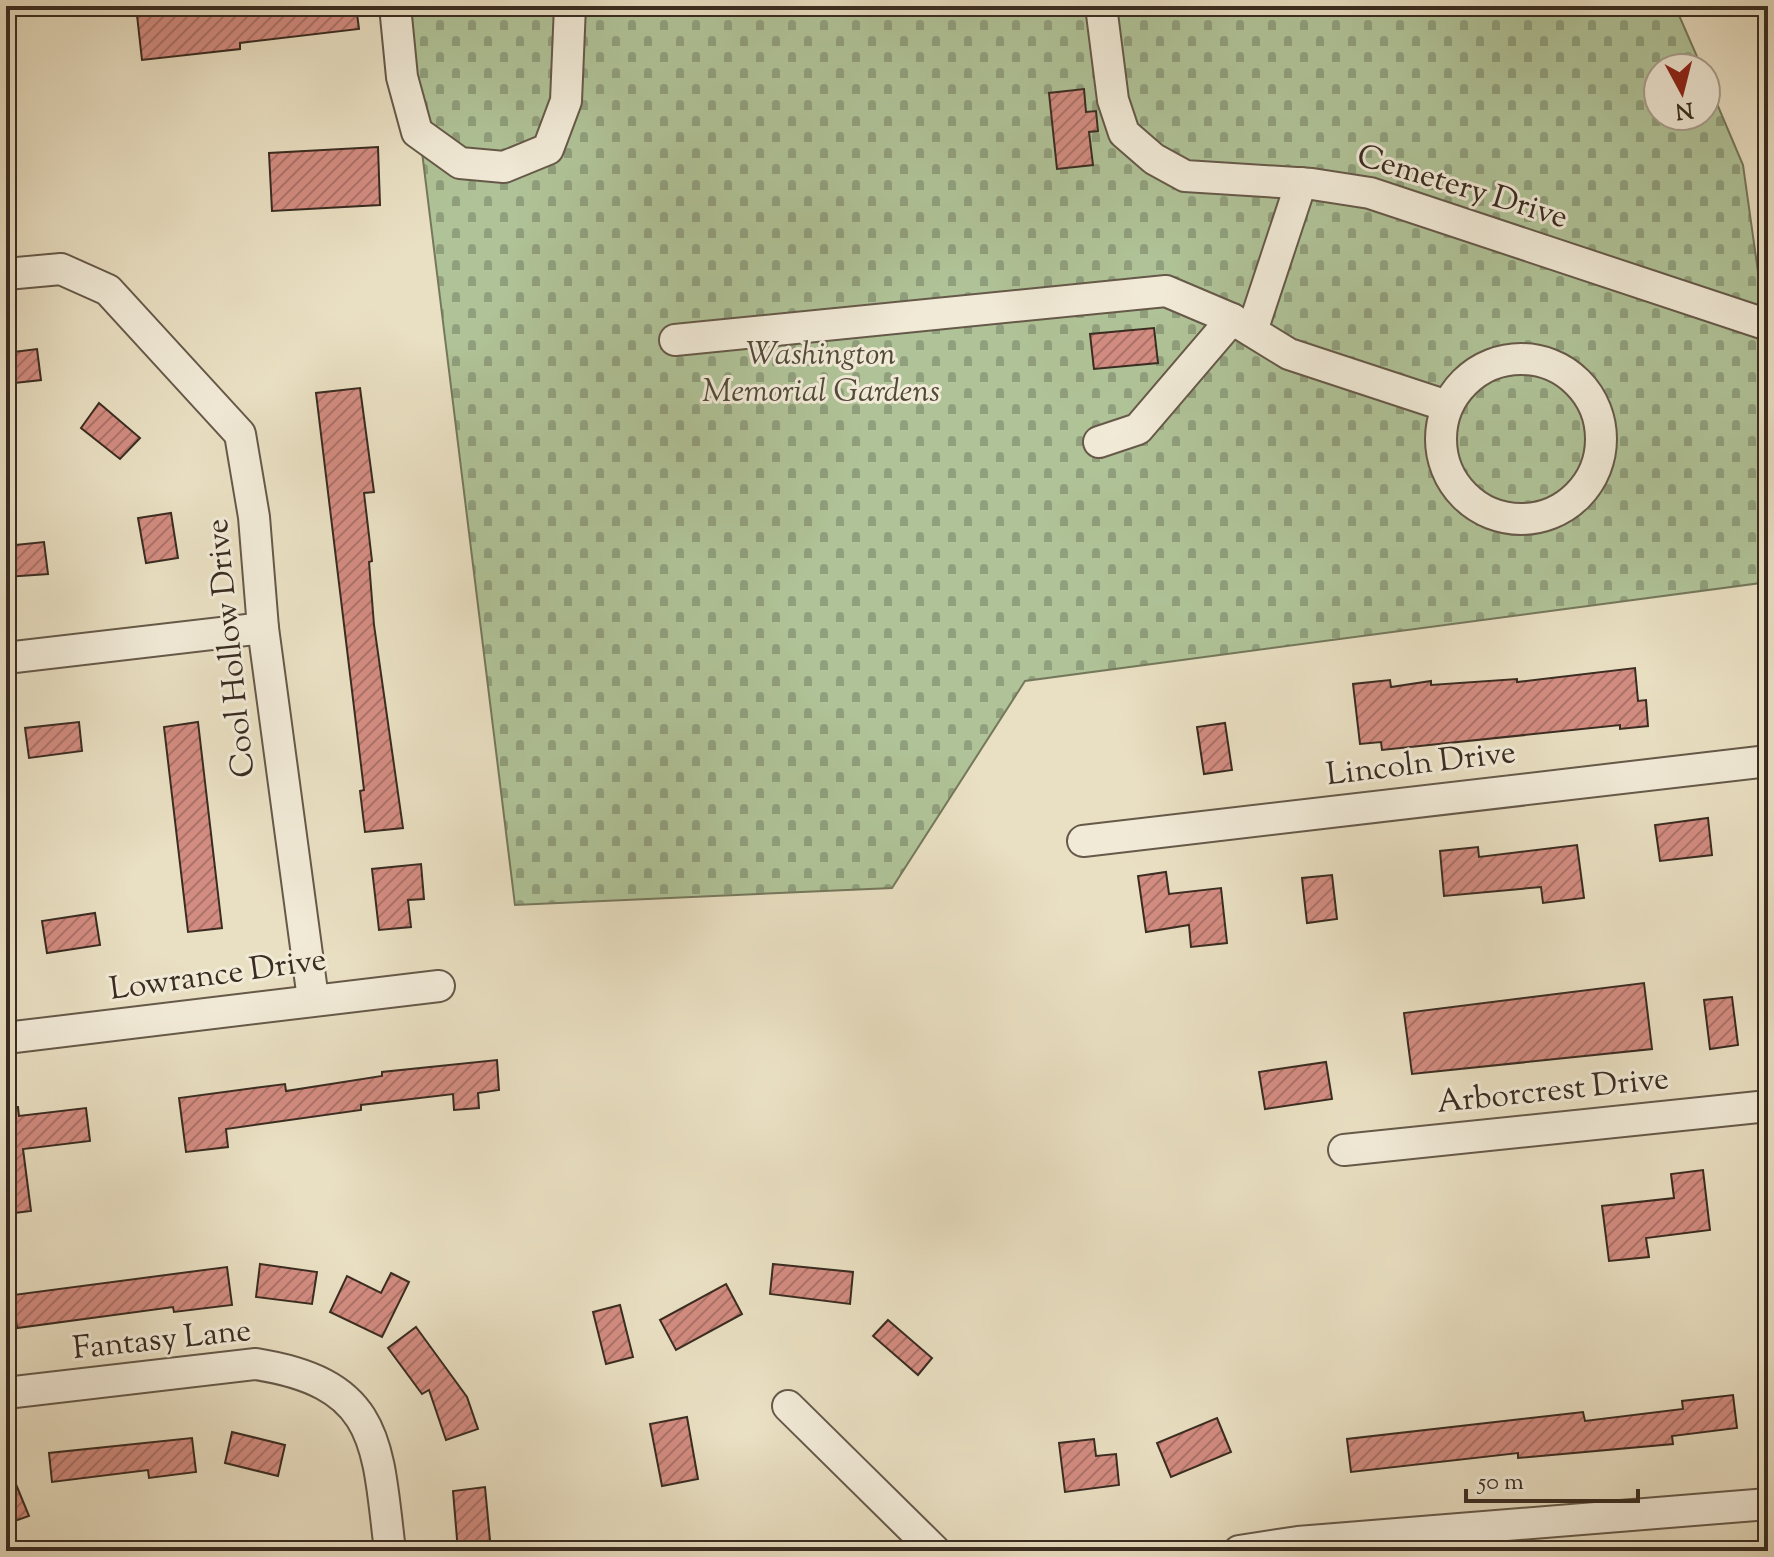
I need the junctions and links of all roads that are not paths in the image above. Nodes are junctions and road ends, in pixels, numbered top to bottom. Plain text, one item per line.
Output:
1 (395, 6) edge
2 (570, 6) edge
3 (1101, 6) edge
4 (1301, 183) junction
5 (6, 274) edge
6 (1242, 325) junction
7 (1768, 325) edge
8 (675, 340) dead end
9 (1447, 406) junction
10 (1099, 442) dead end
11 (263, 628) junction
12 (6, 658) edge
13 (1768, 761) edge
14 (1083, 841) dead end
15 (439, 986) dead end
16 (313, 999) junction
17 (6, 1038) edge
18 (1768, 1106) edge
19 (1344, 1150) dead end
20 (6, 1393) edge
21 (788, 1406) dead end
22 (1768, 1504) edge
23 (390, 1551) edge
24 (935, 1551) edge
25 (1239, 1551) edge

1 - 2 street
3 - 4 street, Cemetery Drive
4 - 6 street
4 - 7 street, Cemetery Drive
5 - 11 street, Cool Hollow Drive
6 - 8 street
6 - 9 street
6 - 10 street
9 - 9 street
11 - 12 street
11 - 16 street, Cool Hollow Drive
13 - 14 street, Lincoln Drive
15 - 16 street, Lowrance Drive
16 - 17 street, Lowrance Drive
18 - 19 street, Arborcrest Drive
20 - 23 street, Fantasy Lane
21 - 24 street
22 - 25 street

